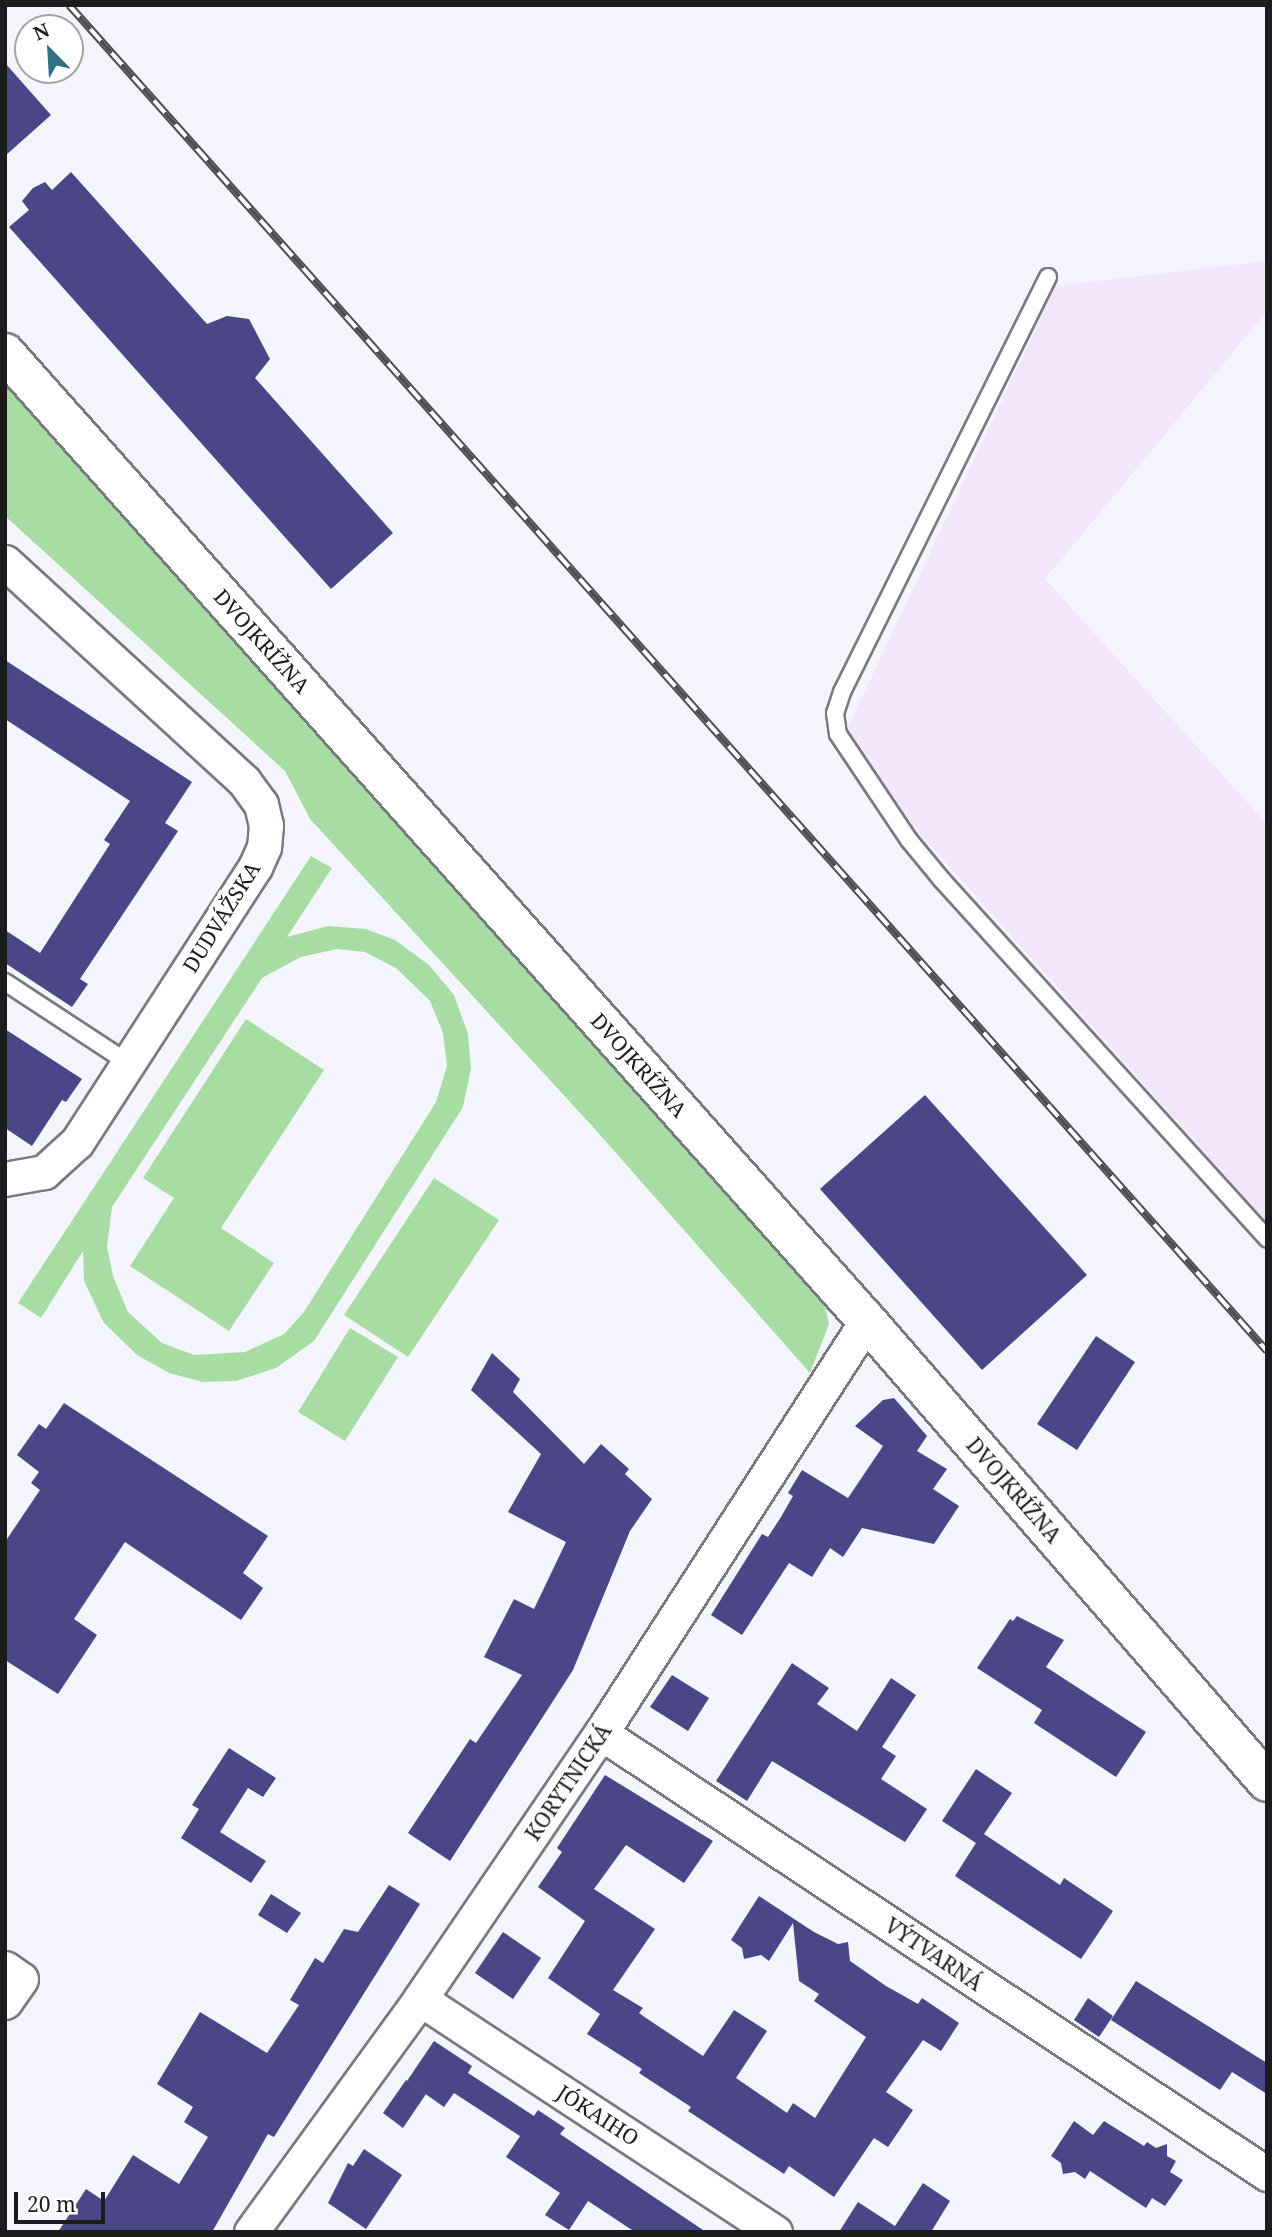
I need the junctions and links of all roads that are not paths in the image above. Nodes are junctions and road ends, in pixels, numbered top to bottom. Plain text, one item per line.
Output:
1 (1048, 277) dead end
2 (5, 353) edge
3 (5, 562) edge
4 (5, 982) edge
5 (127, 1062) junction
6 (5, 1179) edge
7 (1267, 1238) edge
8 (867, 1321) junction
9 (601, 1733) junction
10 (1267, 1782) edge
11 (5, 1968) edge
12 (420, 1999) junction
13 (5, 2002) edge
14 (1267, 2174) edge
15 (251, 2232) edge
16 (775, 2232) edge

1 - 7 lane
2 - 8 street, DVOJKRÍŽNA
3 - 5 street, DUDVÁŽSKA
4 - 5 lane
5 - 6 street, DUDVÁŽSKA
8 - 9 street, KORYTNICKÁ
8 - 10 street, DVOJKRÍŽNA
9 - 12 street, KORYTNICKÁ
9 - 14 street, VÝTVARNÁ
11 - 13 street
12 - 15 street, KORYTNICKÁ
12 - 16 street, JÓKAIHO

